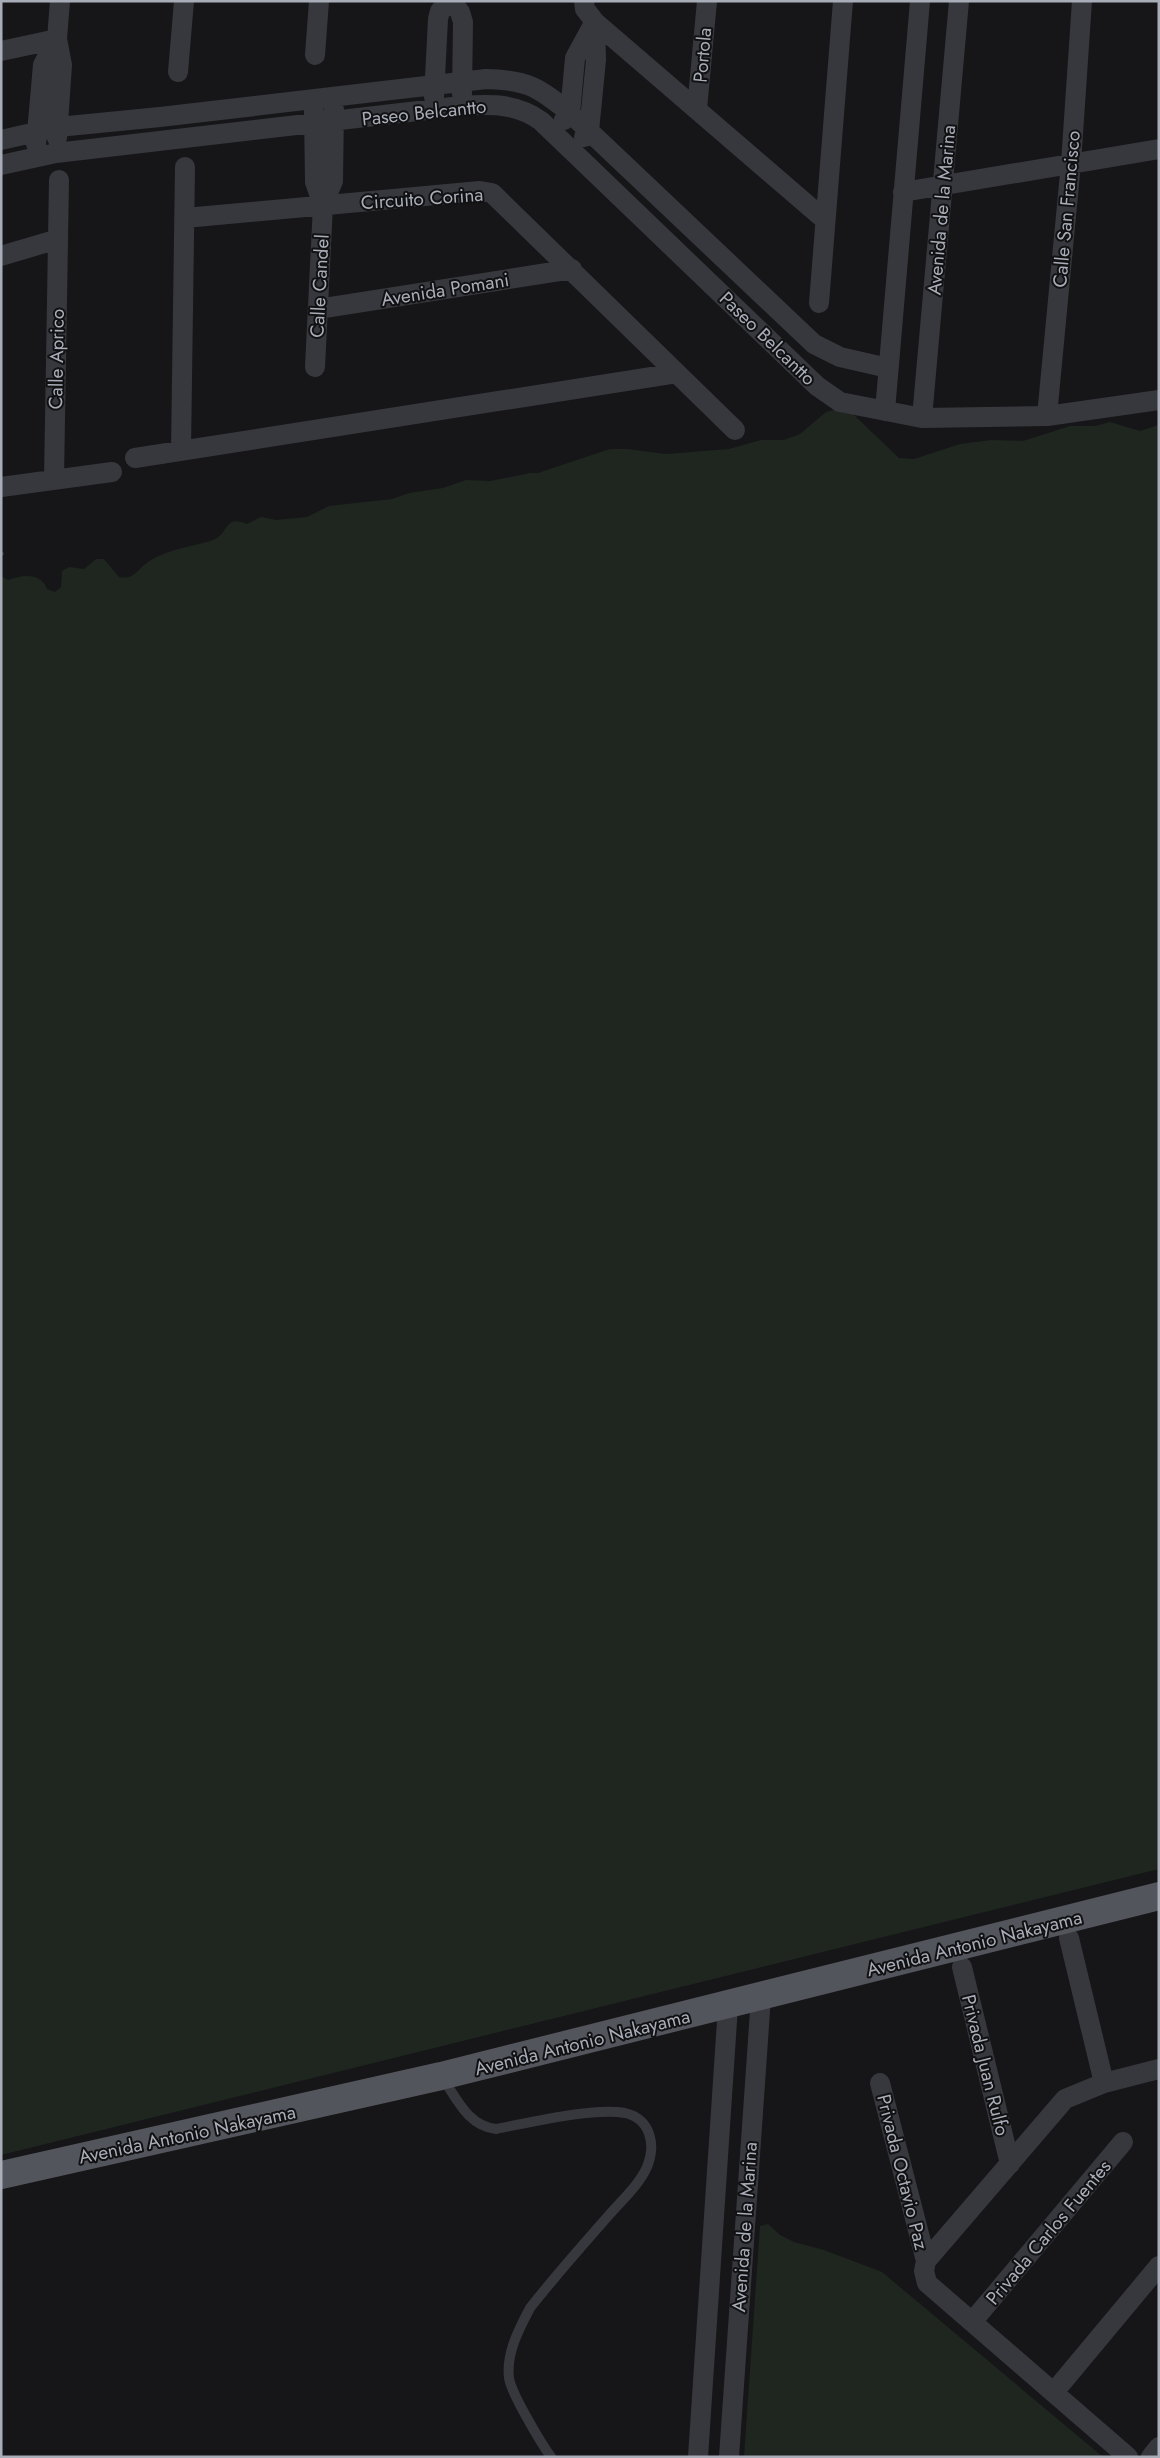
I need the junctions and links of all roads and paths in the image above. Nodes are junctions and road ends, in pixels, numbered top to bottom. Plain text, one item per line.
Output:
1 (60, 1) edge
2 (184, 1) edge
3 (318, 1) edge
4 (450, 1) edge
5 (584, 1) edge
6 (707, 1) edge
7 (843, 1) edge
8 (920, 1) edge
9 (959, 1) edge
10 (1082, 1) edge
11 (595, 22) junction
12 (57, 39) junction
13 (1, 51) edge
14 (314, 55) dead end
15 (178, 72) dead end
16 (574, 76) junction
17 (594, 79) junction
18 (462, 82) junction
19 (434, 85) junction
20 (324, 98) junction
21 (461, 106) junction
22 (697, 108) junction
23 (434, 110) junction
24 (570, 113) junction
25 (58, 127) junction
26 (37, 130) junction
27 (324, 130) junction
28 (589, 131) junction
29 (553, 133) junction
30 (1, 140) edge
31 (1159, 149) edge
32 (573, 151) junction
33 (56, 152) junction
34 (35, 156) junction
35 (1071, 163) junction
36 (1, 165) edge
37 (185, 167) dead end
38 (59, 180) dead end
39 (944, 184) junction
40 (903, 192) junction
41 (323, 205) junction
42 (185, 218) junction
43 (826, 220) junction
44 (58, 238) junction
45 (1, 256) edge
46 (572, 269) junction
47 (819, 303) dead end
48 (318, 309) junction
49 (814, 344) junction
50 (797, 366) junction
51 (315, 367) dead end
52 (888, 368) junction
53 (677, 373) junction
54 (1159, 400) edge
55 (885, 411) junction
56 (1047, 416) junction
57 (922, 418) junction
58 (735, 430) dead end
59 (181, 450) junction
60 (135, 458) dead end
61 (112, 472) dead end
62 (54, 480) junction
63 (1, 487) edge
64 (1159, 1896) edge
65 (1069, 1938) dead end
66 (962, 1967) dead end
67 (761, 1997) junction
68 (728, 2006) junction
69 (1159, 2069) edge
70 (441, 2076) junction
71 (880, 2083) dead end
72 (1104, 2083) junction
73 (1123, 2142) dead end
74 (1010, 2164) junction
75 (1, 2175) edge
76 (926, 2261) junction
77 (1159, 2266) edge
78 (972, 2322) junction
79 (1054, 2392) junction
80 (1159, 2447) edge
81 (551, 2457) edge
82 (698, 2457) edge
83 (729, 2457) edge
84 (1128, 2457) edge
85 (1151, 2457) edge

1 - 12 street
2 - 15 street
3 - 14 street
4 - 18 street
4 - 19 street
5 - 11 street
6 - 22 street, Portola
7 - 43 street
8 - 40 street
9 - 39 street, Avenida de la Marina
10 - 35 street, Calle San Francisco
11 - 16 street
11 - 17 street
11 - 22 street
12 - 13 street
12 - 25 street
12 - 26 street
16 - 17 street
16 - 24 street
17 - 28 street
18 - 19 street, Paseo Belcantto
18 - 21 street
18 - 24 street, Paseo Belcantto
19 - 20 street, Paseo Belcantto
19 - 23 street
20 - 25 street, Paseo Belcantto
20 - 27 street, Calle Candel
21 - 23 street, Paseo Belcantto
21 - 29 street, Paseo Belcantto
22 - 43 street
23 - 27 street, Paseo Belcantto
24 - 28 street, Paseo Belcantto
24 - 29 street
25 - 26 street, Paseo Belcantto
25 - 33 street
26 - 30 street, Paseo Belcantto
26 - 34 street
27 - 33 street, Paseo Belcantto
27 - 41 street, Calle Candel
28 - 32 street
28 - 49 street, Paseo Belcantto
29 - 32 street, Paseo Belcantto
31 - 35 street
32 - 50 street, Paseo Belcantto
33 - 34 street, Paseo Belcantto
34 - 36 street, Paseo Belcantto
35 - 39 street
35 - 56 street, Calle San Francisco
37 - 42 street
38 - 44 street, Calle Aprico
39 - 40 street
39 - 57 street, Avenida de la Marina
40 - 52 street
41 - 42 street, Circuito Corina
41 - 46 street, Circuito Corina
41 - 48 street, Calle Candel
42 - 59 street
43 - 47 street
44 - 45 street
44 - 62 street, Calle Aprico
46 - 48 street, Avenida Pomani
46 - 53 street, Circuito Corina
48 - 51 street, Calle Candel
49 - 50 street
49 - 52 street, Paseo Belcantto
50 - 55 street, Paseo Belcantto
52 - 55 street
53 - 58 street, Circuito Corina
53 - 59 street
54 - 56 street, Paseo Belcantto
55 - 57 street, Paseo Belcantto
56 - 57 street, Paseo Belcantto
59 - 60 street
61 - 62 street
62 - 63 street
64 - 67 main road, Avenida Antonio Nakayama
65 - 72 street
66 - 74 street, Privada Juan Rulfo
67 - 68 main road, Avenida Antonio Nakayama
67 - 83 street, Avenida de la Marina
68 - 70 main road, Avenida Antonio Nakayama
68 - 82 street, Avenida de la Marina
69 - 72 street
70 - 75 main road, Avenida Antonio Nakayama
70 - 81 lane
71 - 76 street, Privada Octavio Paz
72 - 74 street
73 - 78 street, Privada Carlos Fuentes
74 - 76 street
76 - 78 street, Privada Octavio Paz
77 - 79 street
78 - 79 street
79 - 84 street
80 - 85 street

